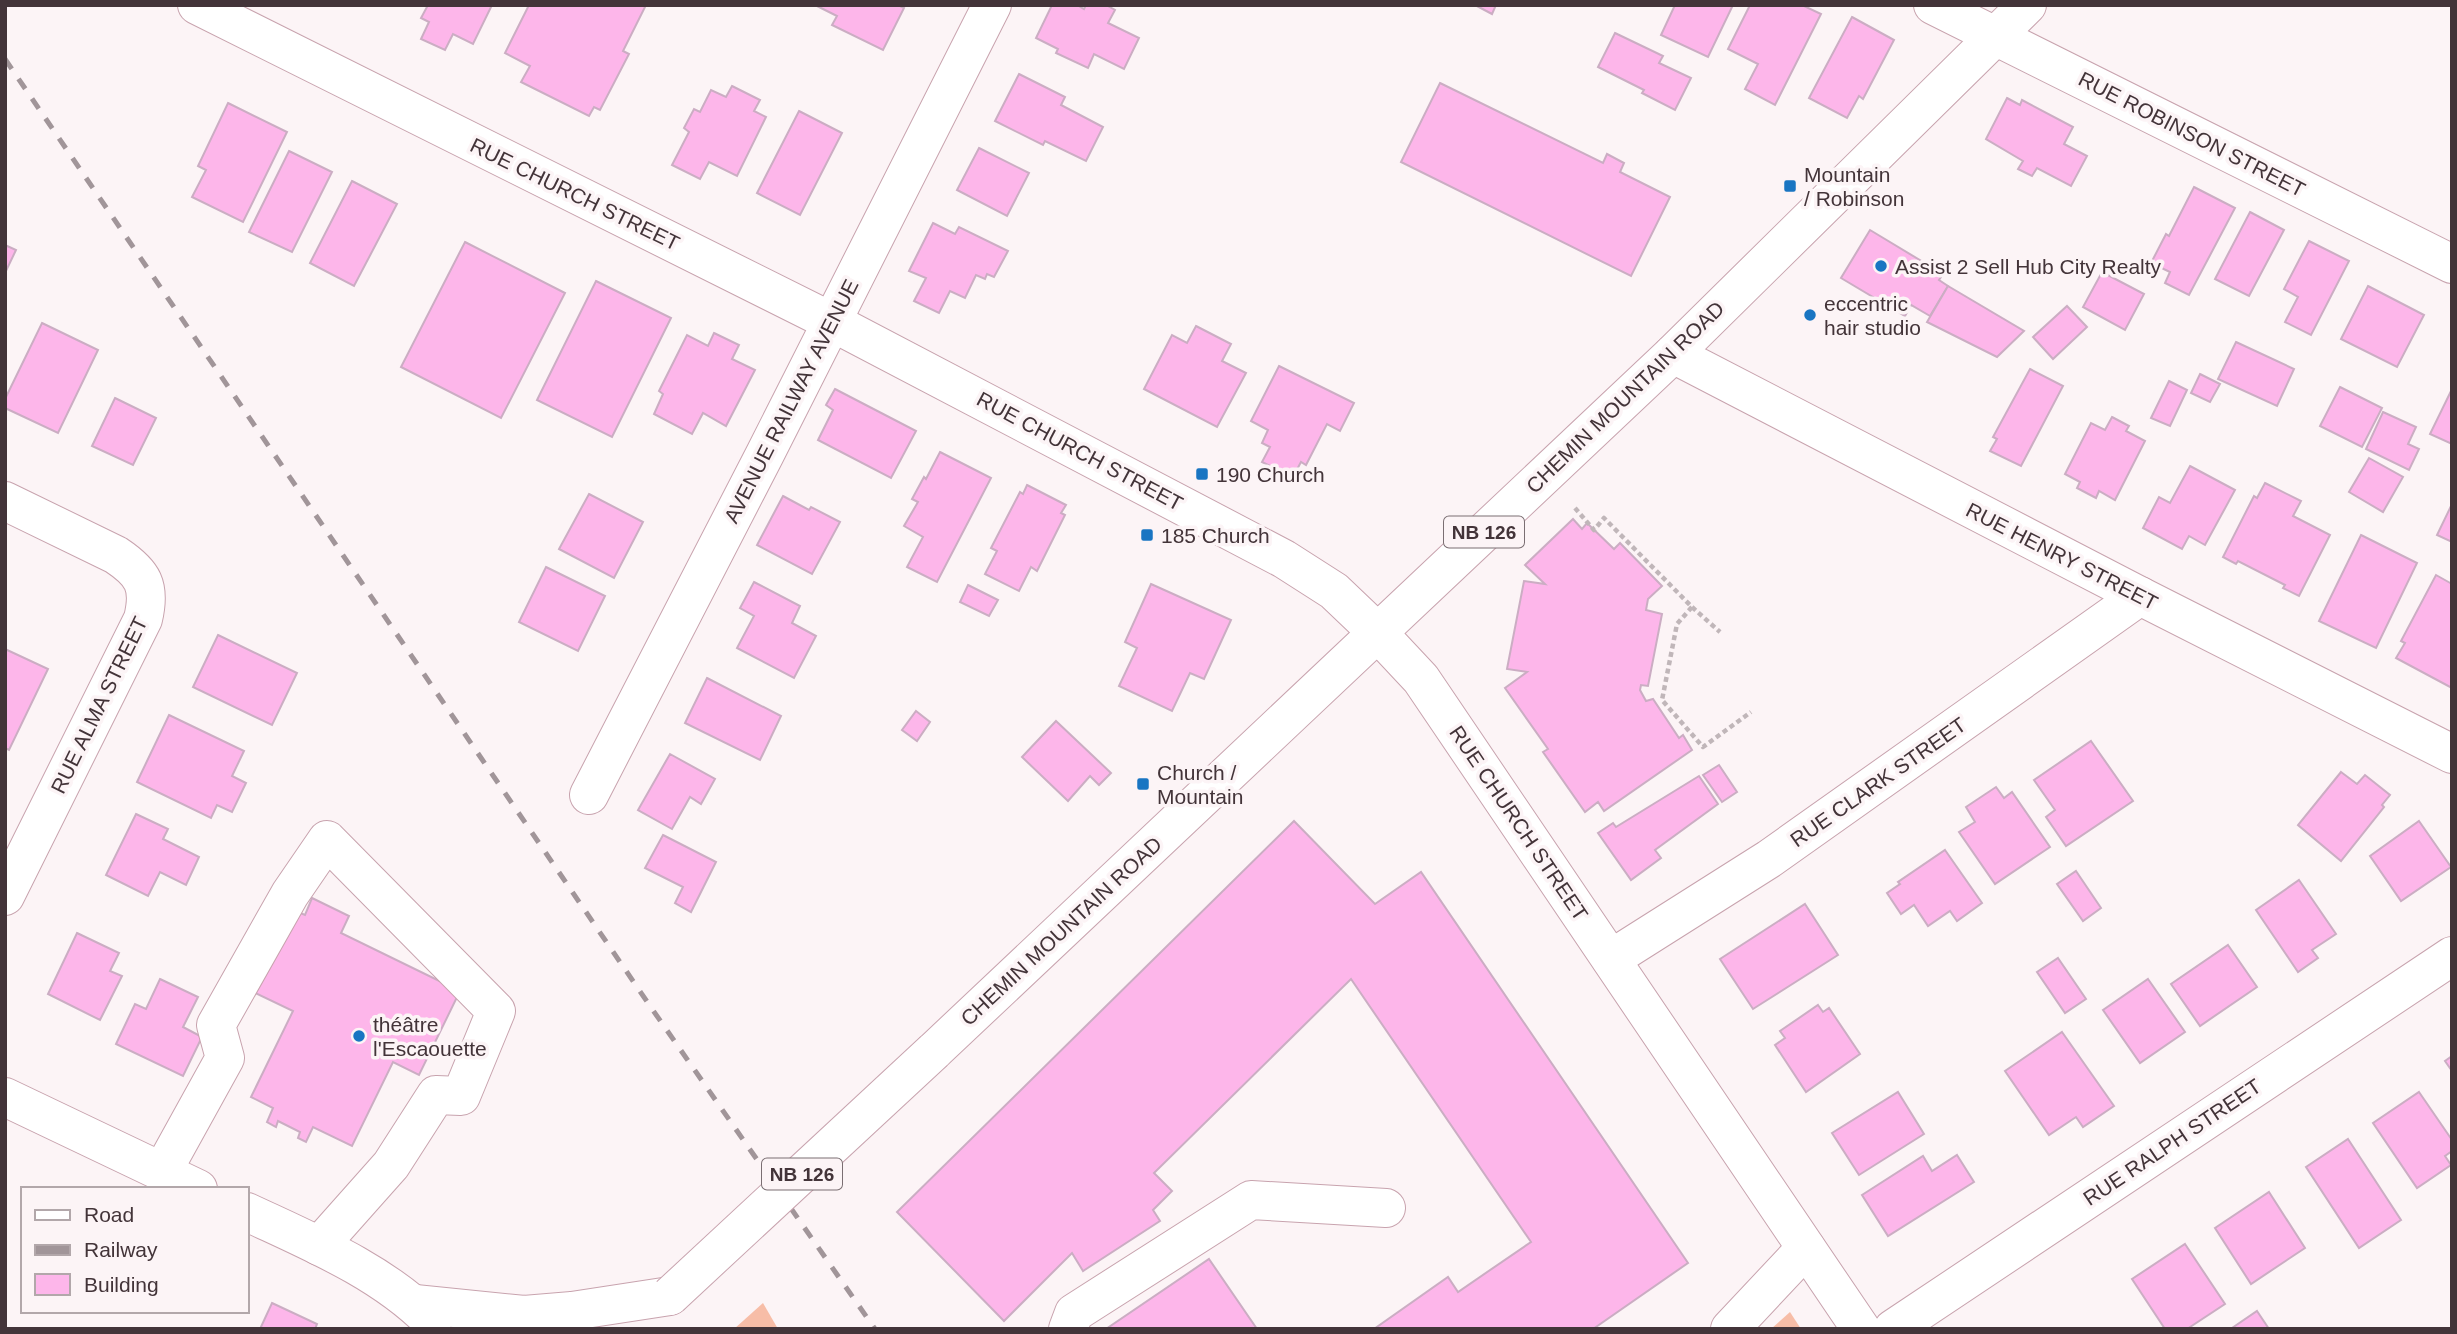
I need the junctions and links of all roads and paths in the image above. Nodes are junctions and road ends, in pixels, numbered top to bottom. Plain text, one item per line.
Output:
1 (197, 5) edge
2 (992, 5) edge
3 (1933, 5) edge
4 (2027, 5) edge
5 (1997, 35) junction
6 (2452, 264) edge
7 (832, 322) junction
8 (1673, 354) junction
9 (5, 501) edge
10 (1575, 508) dead end
11 (2140, 596) junction
12 (1692, 607) junction
13 (1377, 632) junction
14 (1720, 632) dead end
15 (1751, 712) dead end
16 (2452, 754) edge
17 (589, 795) dead end
18 (5, 896) edge
19 (2452, 956) edge
20 (1611, 958) junction
21 (5, 1097) edge
22 (162, 1172) junction
23 (194, 1187) edge
24 (1386, 1208) dead end
25 (248, 1212) edge
26 (319, 1246) junction
27 (1806, 1248) junction
28 (664, 1312) edge
29 (427, 1317) edge
30 (635, 1329) edge
31 (1068, 1329) edge
32 (1730, 1329) edge
33 (1861, 1329) edge
34 (1893, 1329) edge

1 - 7 street, RUE CHURCH STREET
2 - 7 street, AVENUE RAILWAY AVENUE
3 - 5 street, RUE ROBINSON STREET
4 - 5 street, CHEMIN MOUNTAIN ROAD / NB 126
5 - 6 street, RUE ROBINSON STREET
5 - 8 street, CHEMIN MOUNTAIN ROAD / NB 126
7 - 13 street, RUE CHURCH STREET
7 - 17 street, AVENUE RAILWAY AVENUE
8 - 11 street, RUE HENRY STREET
8 - 13 street, CHEMIN MOUNTAIN ROAD / NB 126
9 - 18 street, RUE ALMA STREET
10 - 12 path
11 - 16 street, RUE HENRY STREET
11 - 20 street, RUE CLARK STREET
12 - 14 path
12 - 15 path
13 - 20 street, RUE CHURCH STREET
13 - 28 street, CHEMIN MOUNTAIN ROAD / NB 126, bridge
19 - 34 street, RUE RALPH STREET
20 - 27 street, RUE CHURCH STREET
21 - 22 street
22 - 23 street
22 - 26 street
24 - 31 street
25 - 26 street
26 - 29 street
27 - 32 street
27 - 33 street, RUE CHURCH STREET
28 - 29 street
28 - 30 street, CHEMIN MOUNTAIN ROAD / NB 126

